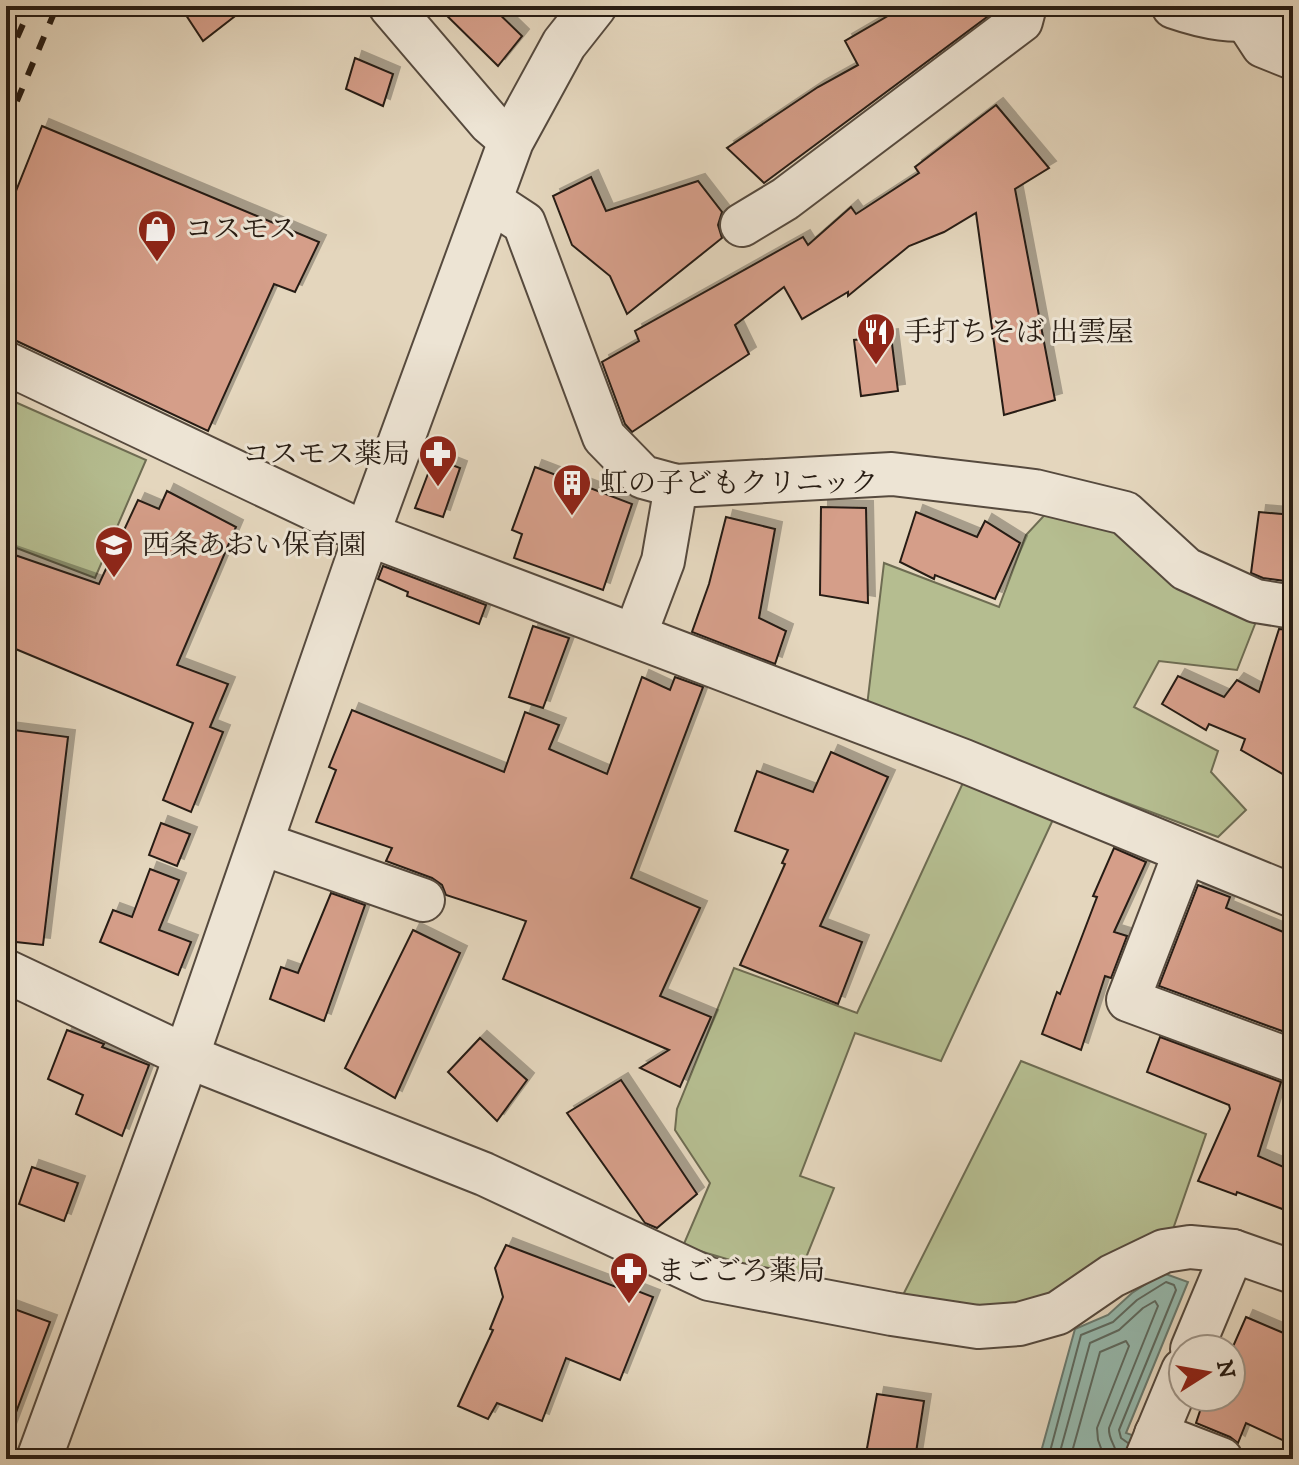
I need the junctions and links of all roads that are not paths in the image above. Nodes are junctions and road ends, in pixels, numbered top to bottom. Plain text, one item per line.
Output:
1 (390, 6) edge
2 (594, 6) edge
3 (1025, 6) edge
4 (1174, 6) edge
5 (1267, 16) edge
6 (1293, 58) edge
7 (511, 141) junction
8 (489, 200) junction
9 (742, 225) dead end
10 (6, 363) edge
11 (676, 486) junction
12 (367, 534) junction
13 (1293, 607) edge
14 (635, 635) junction
15 (260, 843) junction
16 (1185, 852) junction
17 (1293, 896) edge
18 (423, 900) dead end
19 (6, 971) edge
20 (186, 1056) junction
21 (1293, 1061) edge
22 (1233, 1251) junction
23 (1293, 1272) edge
24 (1199, 1333) edge
25 (1167, 1408) edge
26 (1151, 1447) edge
27 (39, 1459) edge
28 (1221, 1459) edge

1 - 7 street
2 - 7 street
3 - 9 street
4 - 5 street
5 - 6 street
7 - 8 street
8 - 11 street
8 - 12 street
10 - 12 street
11 - 13 street
11 - 14 street
12 - 14 street
12 - 15 street
14 - 16 street
15 - 18 street
15 - 20 street
16 - 17 street
16 - 21 street
19 - 20 street
20 - 22 street
20 - 27 street
22 - 23 street
22 - 24 street
25 - 26 street
26 - 28 street

